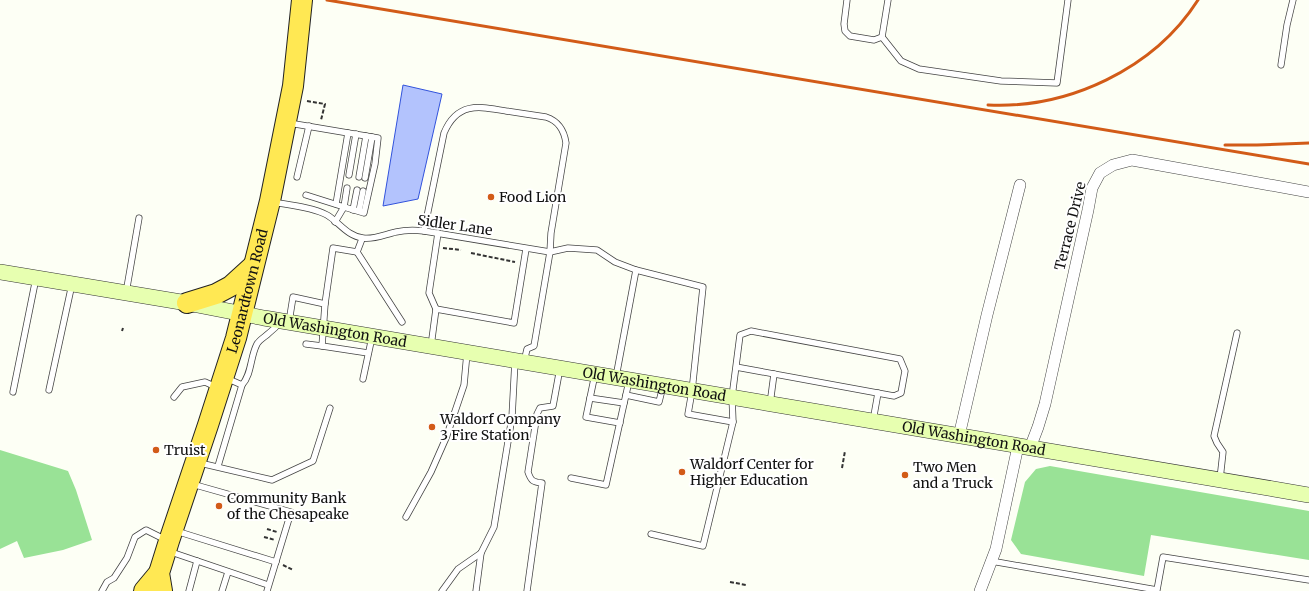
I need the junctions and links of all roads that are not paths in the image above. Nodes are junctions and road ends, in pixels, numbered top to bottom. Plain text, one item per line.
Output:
1 (302, 0) edge
2 (848, 0) edge
3 (888, 0) edge
4 (1068, 0) edge
5 (1293, 0) edge
6 (882, 37) junction
7 (1281, 65) dead end
8 (286, 122) junction
9 (309, 126) junction
10 (348, 133) junction
11 (356, 134) junction
12 (369, 136) junction
13 (349, 175) dead end
14 (297, 177) dead end
15 (362, 178) dead end
16 (1020, 185) dead end
17 (347, 188) dead end
18 (360, 190) dead end
19 (1309, 192) edge
20 (306, 195) dead end
21 (270, 201) junction
22 (336, 204) junction
23 (344, 207) junction
24 (356, 210) junction
25 (139, 218) dead end
26 (335, 222) junction
27 (424, 231) junction
28 (438, 233) junction
29 (362, 238) junction
30 (526, 249) junction
31 (357, 252) junction
32 (550, 252) junction
33 (253, 266) junction
34 (636, 270) junction
35 (0, 272) edge
36 (36, 278) junction
37 (72, 284) junction
38 (126, 293) junction
39 (187, 303) junction
40 (325, 304) junction
41 (436, 309) junction
42 (242, 314) junction
43 (285, 322) junction
44 (402, 322) dead end
45 (323, 328) junction
46 (1237, 333) dead end
47 (372, 336) junction
48 (306, 344) dead end
49 (322, 346) junction
50 (430, 346) junction
51 (467, 352) junction
52 (368, 353) junction
53 (519, 361) junction
54 (736, 367) junction
55 (560, 368) junction
56 (595, 374) junction
57 (774, 374) junction
58 (622, 379) junction
59 (363, 380) dead end
60 (222, 382) junction
61 (242, 385) junction
62 (663, 386) junction
63 (49, 390) dead end
64 (692, 390) junction
65 (13, 392) dead end
66 (878, 394) junction
67 (626, 395) junction
68 (174, 397) dead end
69 (732, 397) junction
70 (590, 398) junction
71 (624, 403) junction
72 (770, 404) junction
73 (330, 408) dead end
74 (873, 421) junction
75 (733, 422) junction
76 (620, 423) junction
77 (959, 436) junction
78 (1024, 447) junction
79 (196, 462) junction
80 (218, 466) junction
81 (571, 478) dead end
82 (1220, 480) junction
83 (188, 483) junction
84 (1309, 495) edge
85 (406, 517) dead end
86 (651, 534) dead end
87 (169, 540) junction
88 (481, 553) junction
89 (991, 560) junction
90 (197, 561) junction
91 (276, 562) junction
92 (228, 572) junction
93 (1309, 580) edge
94 (160, 582) edge
95 (268, 588) edge
96 (102, 591) edge
97 (144, 591) edge
98 (189, 591) edge
99 (222, 591) edge
100 (442, 591) edge
101 (476, 591) edge
102 (527, 591) edge
103 (980, 591) edge

1 - 8 highway, Leonardtown Road
2 - 6 lane
3 - 6 lane
4 - 6 lane
5 - 7 lane
8 - 9 lane
8 - 21 highway, Leonardtown Road
9 - 10 lane
9 - 14 lane
10 - 11 lane
10 - 22 lane
11 - 12 lane
11 - 13 lane
12 - 15 lane
12 - 24 lane
16 - 77 street
17 - 23 lane
18 - 24 lane
19 - 78 street, Terrace Drive
20 - 22 lane
21 - 26 lane
21 - 33 highway, Leonardtown Road
22 - 23 lane
23 - 24 lane
23 - 26 lane
25 - 38 lane
26 - 29 lane
27 - 28 lane, Sidler Lane
27 - 29 lane, Sidler Lane
27 - 32 lane
28 - 30 lane, Sidler Lane
28 - 41 lane
29 - 31 lane
30 - 32 lane, Sidler Lane
30 - 41 lane
31 - 40 lane
31 - 44 lane
32 - 34 lane, Sidler Lane
32 - 53 lane
33 - 39 highway
33 - 42 highway, Leonardtown Road
34 - 58 lane
34 - 64 lane, Sidler Lane
35 - 36 main road, Old Washington Road
36 - 37 main road, Old Washington Road
36 - 65 lane
37 - 38 main road, Old Washington Road
37 - 63 lane
38 - 39 main road, Old Washington Road
39 - 42 main road, Old Washington Road
40 - 43 lane
40 - 45 lane
41 - 50 lane
42 - 43 main road, Old Washington Road
42 - 60 highway, Leonardtown Road
43 - 45 main road, Old Washington Road
43 - 61 lane
45 - 47 main road, Old Washington Road
45 - 49 lane
46 - 82 lane
47 - 50 main road, Old Washington Road
47 - 52 lane
48 - 49 lane
49 - 52 lane
50 - 51 main road, Old Washington Road
51 - 53 main road, Old Washington Road
51 - 85 lane
52 - 59 lane
53 - 55 main road, Old Washington Road
53 - 88 lane
54 - 57 lane
54 - 66 lane
54 - 69 lane
55 - 56 main road, Old Washington Road
55 - 102 lane
56 - 58 main road, Old Washington Road
56 - 70 lane
57 - 66 lane
57 - 72 lane
58 - 62 main road, Old Washington Road
58 - 67 lane
60 - 61 lane
60 - 68 lane
60 - 79 highway, Leonardtown Road
61 - 80 lane
62 - 64 main road, Old Washington Road
62 - 67 lane
64 - 69 main road, Old Washington Road
64 - 75 lane
66 - 74 lane
67 - 71 lane
69 - 72 main road, Old Washington Road
69 - 75 lane
70 - 71 lane
70 - 76 lane
71 - 76 lane
72 - 74 main road, Old Washington Road
73 - 80 lane
74 - 77 main road, Old Washington Road
75 - 86 lane
76 - 81 lane
77 - 78 main road, Old Washington Road
78 - 82 main road, Old Washington Road
78 - 89 street, Terrace Drive
79 - 80 lane
79 - 83 highway, Leonardtown Road
82 - 84 main road, Old Washington Road
83 - 87 highway, Leonardtown Road
83 - 91 lane
87 - 90 lane
87 - 91 lane
87 - 94 highway, Leonardtown Road
87 - 96 lane
88 - 100 lane
88 - 101 lane
89 - 93 lane
89 - 103 street, Terrace Drive
90 - 92 lane
90 - 98 lane
91 - 95 lane
92 - 95 lane
92 - 99 lane
94 - 97 highway, Leonardtown Road

